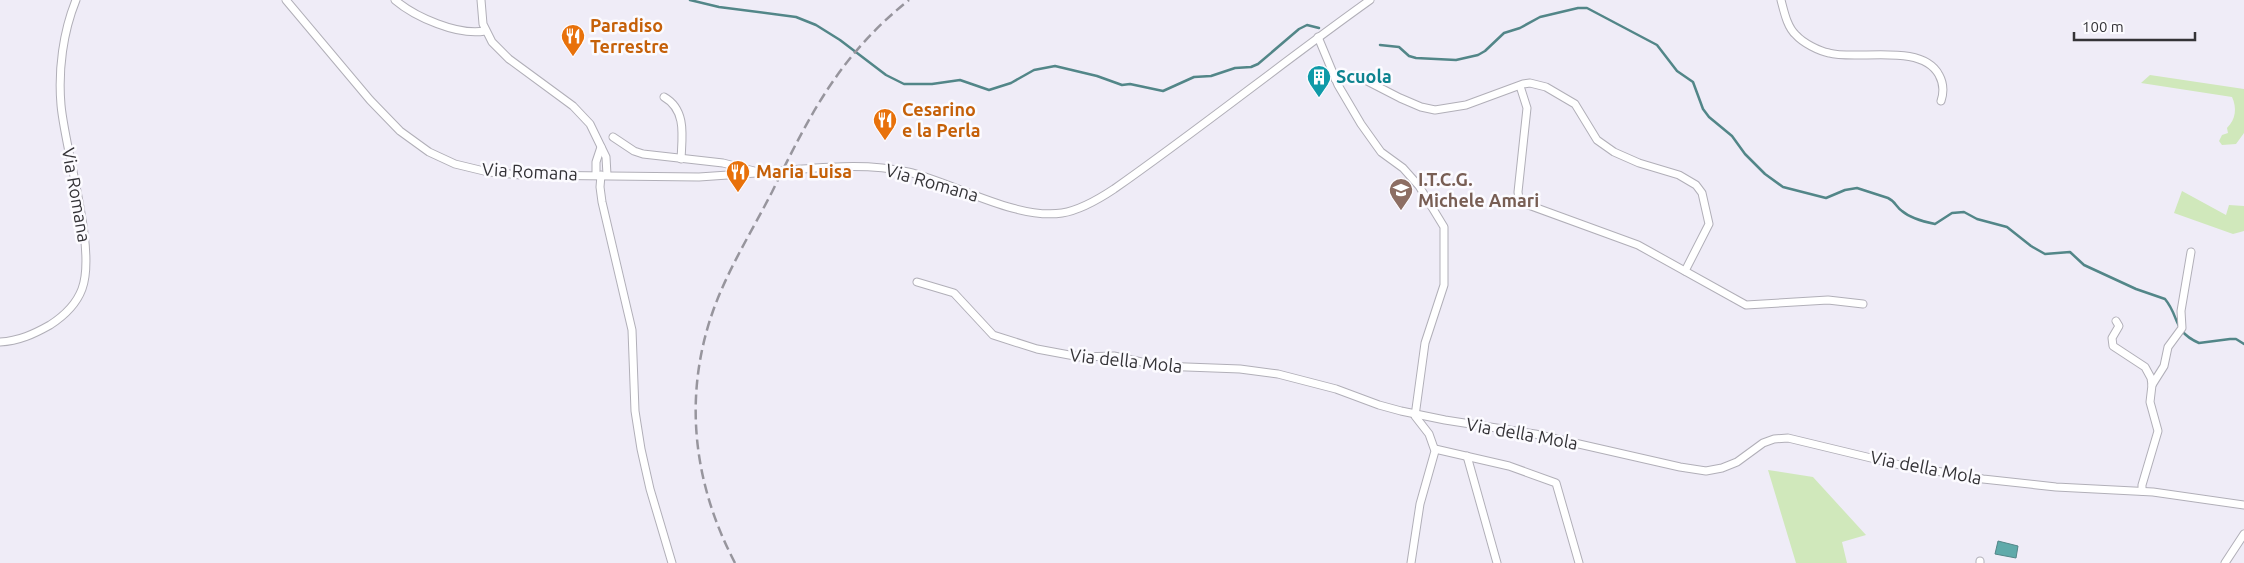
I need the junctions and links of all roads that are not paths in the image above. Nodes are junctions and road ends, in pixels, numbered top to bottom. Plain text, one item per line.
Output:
1 (76, 0) edge
2 (286, 0) edge
3 (394, 0) edge
4 (481, 0) edge
5 (1370, 0) edge
6 (1781, 0) edge
7 (485, 31) junction
8 (1318, 37) junction
9 (1335, 79) junction
10 (1520, 86) junction
11 (664, 97) dead end
12 (1941, 101) dead end
13 (614, 137) dead end
14 (601, 148) junction
15 (681, 159) junction
16 (760, 173) junction
17 (601, 175) junction
18 (2191, 252) dead end
19 (1685, 271) junction
20 (917, 282) dead end
21 (1863, 304) dead end
22 (2116, 321) dead end
23 (0, 342) edge
24 (2152, 385) junction
25 (1415, 414) junction
26 (1435, 448) junction
27 (1467, 456) junction
28 (2142, 491) junction
29 (2244, 505) edge
30 (2244, 534) edge
31 (672, 563) edge
32 (1411, 563) edge
33 (1497, 563) edge
34 (1579, 563) edge
35 (2225, 563) edge

1 - 23 street, Via Romana
2 - 17 street, Via Romana
3 - 7 street
4 - 7 street
5 - 8 street, Via Romana
6 - 12 street
7 - 14 street
8 - 9 street
8 - 16 street, Via Romana, bridge
9 - 10 street
9 - 25 street
10 - 19 street
10 - 19 street
11 - 15 street
13 - 15 street
14 - 17 street
14 - 17 street
15 - 16 street
16 - 17 street, Via Romana
17 - 31 street
18 - 24 street
19 - 21 street
20 - 25 street, Via della Mola
22 - 24 street
24 - 28 street
25 - 26 street
25 - 28 street, Via della Mola
26 - 27 street
26 - 32 street
27 - 33 street
27 - 34 street
28 - 29 street, Via della Mola
30 - 35 street

